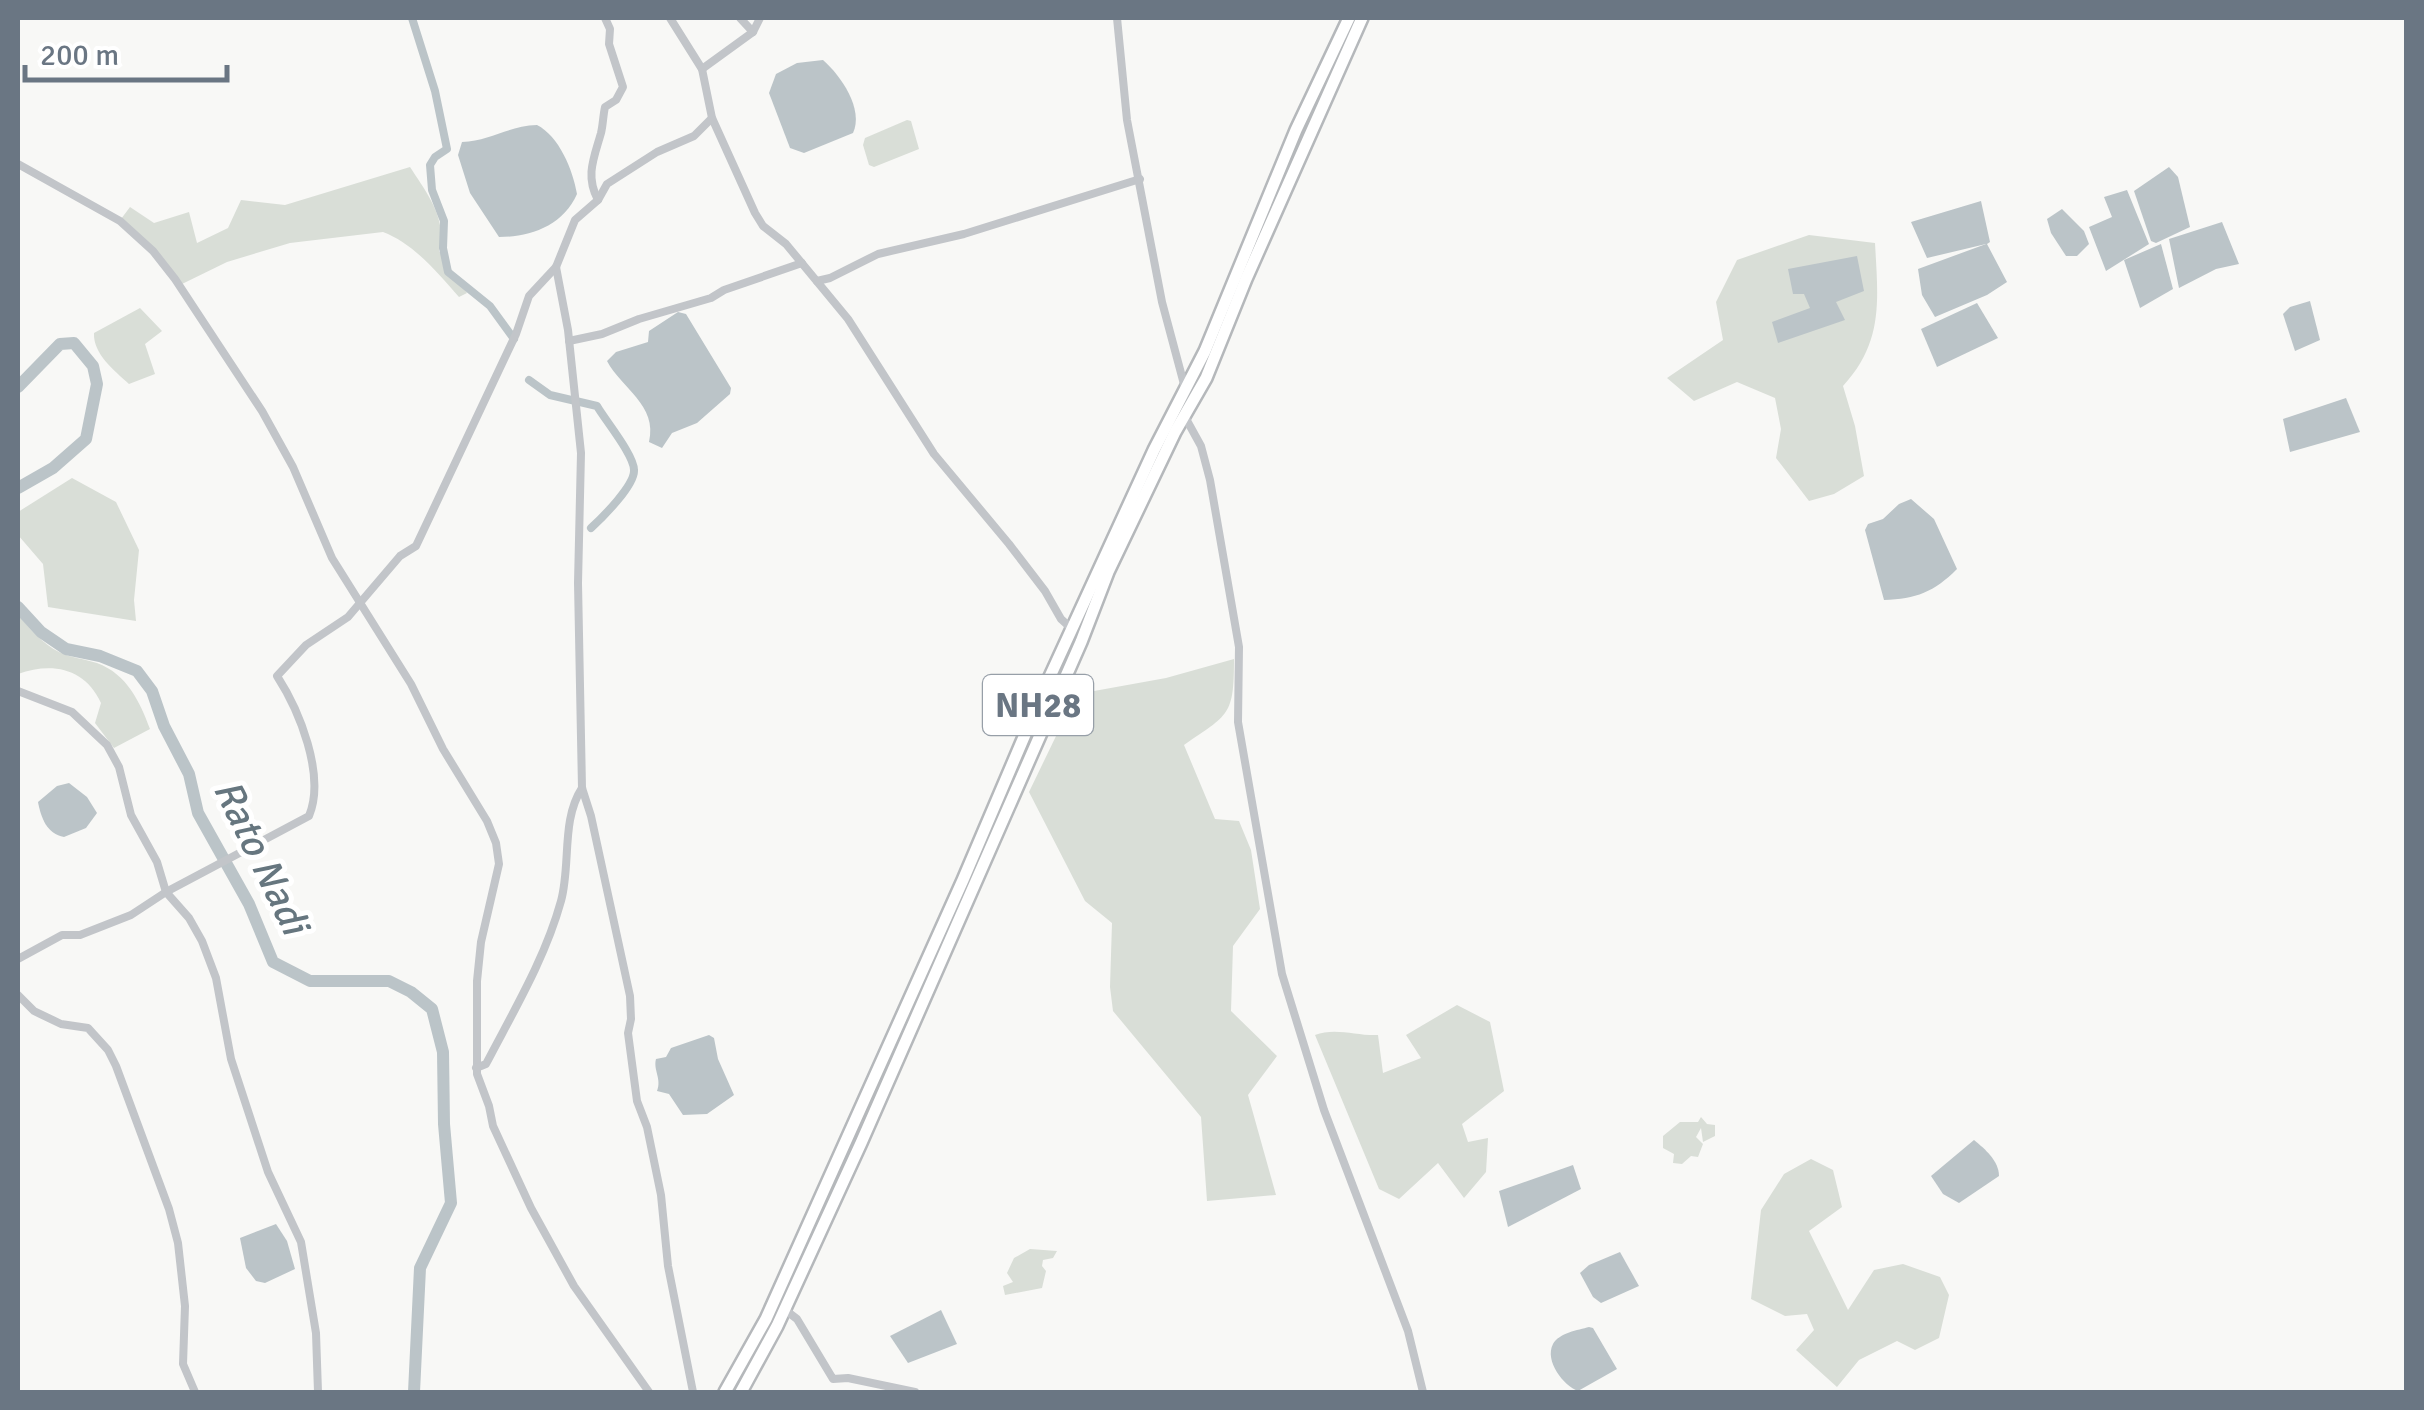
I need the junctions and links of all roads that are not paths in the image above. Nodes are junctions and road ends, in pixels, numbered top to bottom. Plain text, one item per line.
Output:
1 (605, 18) edge
2 (670, 18) edge
3 (740, 18) edge
4 (760, 18) edge
5 (1117, 18) edge
6 (1349, 18) edge
7 (1362, 18) edge
8 (753, 32) junction
9 (702, 69) junction
10 (712, 118) junction
11 (18, 164) edge
12 (1140, 178) junction
13 (598, 200) junction
14 (802, 263) junction
15 (556, 267) junction
16 (816, 281) junction
17 (569, 342) junction
18 (1194, 375) junction
19 (1191, 392) junction
20 (1185, 416) junction
21 (359, 604) junction
22 (1072, 628) junction
23 (1053, 686) junction
24 (18, 691) edge
25 (582, 788) junction
26 (170, 891) junction
27 (18, 959) edge
28 (18, 995) edge
29 (476, 1068) junction
30 (784, 1308) junction
31 (194, 1392) edge
32 (318, 1392) edge
33 (649, 1392) edge
34 (693, 1392) edge
35 (725, 1392) edge
36 (742, 1392) edge
37 (914, 1392) edge
38 (1423, 1392) edge

1 - 13 street
2 - 9 street
3 - 8 street
4 - 8 street
5 - 12 street
6 - 18 highway, NH28
7 - 18 highway, NH28
8 - 9 street
9 - 10 street
10 - 13 street
10 - 14 street
11 - 21 street
12 - 16 street
12 - 18 street
13 - 15 street
14 - 16 street
14 - 17 street
15 - 17 street
15 - 21 street
16 - 22 street
17 - 25 street
18 - 19 highway, NH28
18 - 19 street
19 - 20 highway, NH28
19 - 22 highway, NH28
20 - 23 highway, NH28
20 - 38 street
21 - 26 street
21 - 29 street
22 - 23 highway, NH28
23 - 30 highway, NH28
23 - 35 highway, NH28
24 - 26 street
25 - 29 street
25 - 34 street
26 - 27 street
26 - 32 street
28 - 31 street
29 - 33 street
30 - 36 highway, NH28
30 - 37 street

